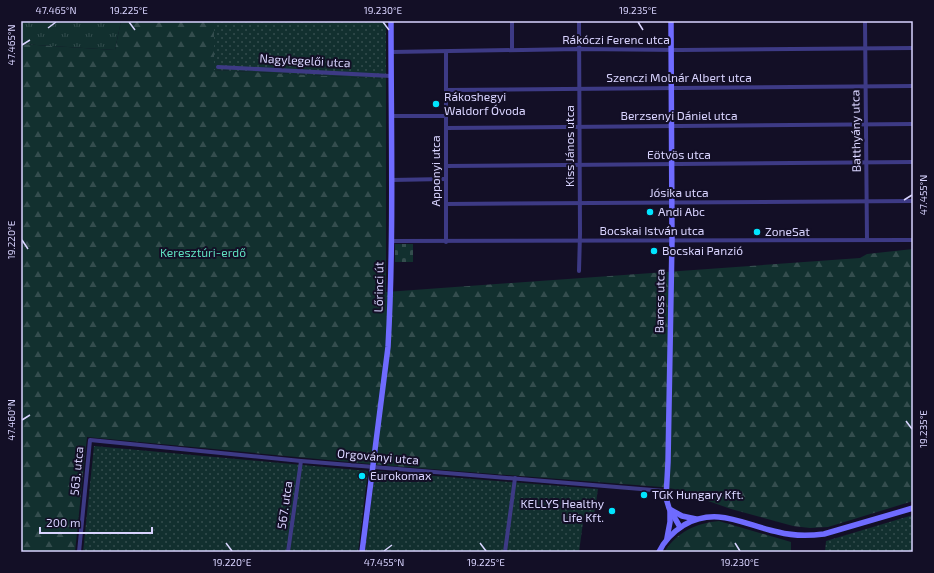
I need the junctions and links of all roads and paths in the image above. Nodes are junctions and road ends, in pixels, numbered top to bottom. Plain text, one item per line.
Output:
1 (391, 21) edge
2 (512, 21) edge
3 (578, 21) edge
4 (671, 21) edge
5 (865, 21) edge
6 (865, 48) junction
7 (913, 48) edge
8 (579, 49) junction
9 (512, 50) junction
10 (671, 50) junction
11 (391, 52) junction
12 (446, 52) junction
13 (218, 67) dead end
14 (390, 76) junction
15 (913, 86) edge
16 (865, 87) junction
17 (671, 88) junction
18 (579, 89) junction
19 (446, 90) junction
20 (391, 116) junction
21 (446, 116) junction
22 (866, 124) junction
23 (913, 124) edge
24 (672, 126) junction
25 (579, 127) junction
26 (446, 128) junction
27 (913, 162) edge
28 (866, 163) junction
29 (579, 165) junction
30 (672, 165) junction
31 (446, 166) junction
32 (446, 179) junction
33 (391, 180) junction
34 (913, 201) edge
35 (866, 202) junction
36 (672, 203) junction
37 (446, 204) junction
38 (580, 204) junction
39 (867, 240) junction
40 (913, 240) edge
41 (391, 241) junction
42 (580, 241) junction
43 (672, 241) junction
44 (446, 242) junction
45 (579, 271) dead end
46 (90, 440) joint
47 (301, 461) junction
48 (372, 467) junction
49 (515, 478) junction
50 (665, 490) junction
51 (669, 508) junction
52 (913, 508) edge
53 (697, 519) junction
54 (680, 527) junction
55 (667, 540) junction
56 (79, 552) edge
57 (288, 552) edge
58 (362, 552) edge
59 (505, 552) edge
60 (659, 552) edge

1 - 11 street, Lőrinci út
2 - 9 street
3 - 8 street, Kiss János utca
4 - 10 street, Baross utca
5 - 6 street, Batthyány utca
6 - 7 street, Rákóczi Ferenc utca
6 - 10 street, Rákóczi Ferenc utca
6 - 16 street, Batthyány utca
8 - 9 street, Rákóczi Ferenc utca
8 - 10 street, Rákóczi Ferenc utca
8 - 18 street, Kiss János utca
9 - 12 street, Rákóczi Ferenc utca
10 - 17 street, Baross utca
11 - 12 street, Rákóczi Ferenc utca
11 - 14 street, Lőrinci út
12 - 19 street, Apponyi utca
13 - 14 street, Nagylegelői utca
14 - 20 street, Lőrinci út
15 - 16 street, Szenczi Molnár Albert utca
16 - 17 street, Szenczi Molnár Albert utca
16 - 22 street, Batthyány utca
17 - 18 street, Szenczi Molnár Albert utca
17 - 24 street, Baross utca
18 - 19 street, Szenczi Molnár Albert utca
18 - 25 street, Kiss János utca
19 - 21 street, Apponyi utca
20 - 21 street
20 - 33 street, Lőrinci út
21 - 26 street, Apponyi utca
22 - 23 street, Berzsenyi Dániel utca
22 - 24 street, Berzsenyi Dániel utca
22 - 28 street, Batthyány utca
24 - 25 street, Berzsenyi Dániel utca
24 - 30 street, Baross utca
25 - 26 street, Berzsenyi Dániel utca
25 - 29 street, Kiss János utca
26 - 31 street, Apponyi utca
27 - 28 street, Eötvös utca
28 - 30 street, Eötvös utca
28 - 35 street, Batthyány utca
29 - 30 street, Eötvös utca
29 - 31 street, Eötvös utca
29 - 38 street, Kiss János utca
30 - 36 street, Baross utca
31 - 32 street, Apponyi utca
32 - 33 street
32 - 37 street, Apponyi utca
33 - 41 street, Lőrinci út
34 - 35 street, Jósika utca
35 - 36 street, Jósika utca
35 - 39 street, Batthyány utca
36 - 38 street, Jósika utca
36 - 43 street, Baross utca
37 - 38 street, Jósika utca
37 - 44 street, Apponyi utca
38 - 42 street, Kiss János utca
39 - 40 street, Bocskai István utca
39 - 43 street, Bocskai István utca
41 - 44 street, Bocskai István utca
41 - 48 street, Lőrinci út
42 - 43 street, Bocskai István utca
42 - 44 street, Bocskai István utca
42 - 45 street, Kiss János utca
43 - 50 street, Baross utca
46 - 47 street, Orgoványi utca
46 - 56 street, 563. utca
47 - 48 street, Orgoványi utca
47 - 57 street, 567. utca
48 - 49 street, Orgoványi utca
48 - 58 street, Lőrinci út
49 - 50 street, Orgoványi utca
49 - 59 street
50 - 51 street, Baross utca
51 - 53 street
51 - 54 street, Baross utca
51 - 55 street, Baross utca
52 - 53 street
53 - 54 street
54 - 55 street, Baross utca
55 - 60 street, Baross utca

